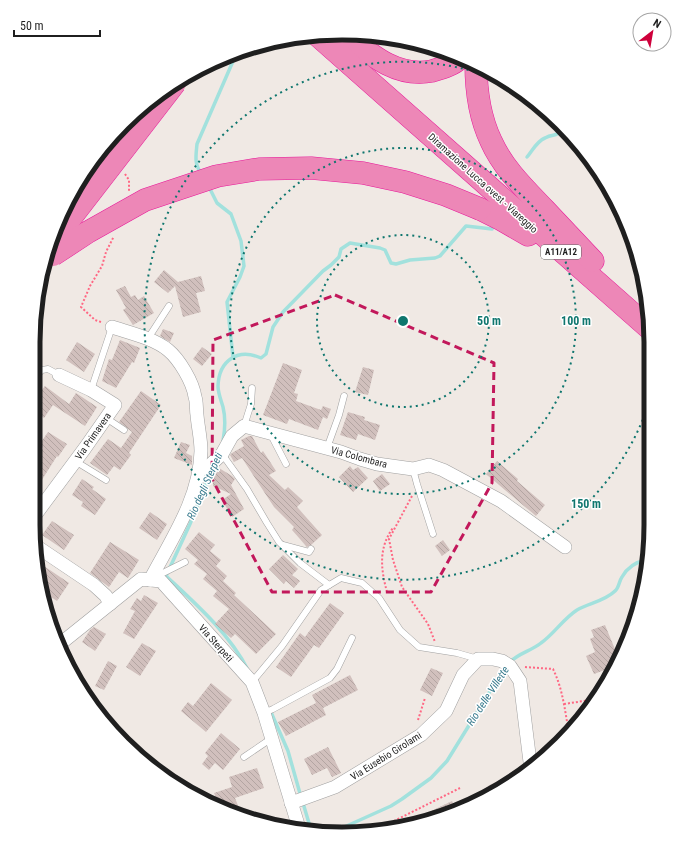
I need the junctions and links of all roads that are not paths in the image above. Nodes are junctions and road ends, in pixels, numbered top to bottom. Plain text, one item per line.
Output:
1 (345, 40) edge
2 (324, 41) edge
3 (354, 41) edge
4 (454, 62) edge
5 (476, 71) edge
6 (164, 98) edge
7 (477, 168) junction
8 (58, 240) edge
9 (55, 247) edge
10 (589, 267) junction
11 (641, 303) edge
12 (169, 306) dead end
13 (643, 323) edge
14 (112, 327) joint
15 (147, 340) junction
16 (40, 372) edge
17 (59, 375) joint
18 (252, 388) dead end
19 (90, 390) junction
20 (344, 396) dead end
21 (106, 418) junction
22 (244, 426) junction
23 (124, 430) dead end
24 (270, 433) junction
25 (327, 448) junction
26 (220, 456) junction
27 (75, 461) junction
28 (286, 464) dead end
29 (413, 469) junction
30 (199, 470) junction
31 (106, 480) dead end
32 (40, 508) edge
33 (433, 534) dead end
34 (282, 545) junction
35 (565, 547) dead end
36 (311, 549) dead end
37 (41, 550) edge
38 (185, 562) dead end
39 (150, 580) junction
40 (329, 585) junction
41 (110, 604) junction
42 (352, 638) dead end
43 (63, 641) edge
44 (478, 659) junction
45 (254, 679) junction
46 (267, 711) junction
47 (272, 738) junction
48 (244, 757) dead end
49 (530, 762) edge
50 (298, 800) junction
51 (299, 823) edge

1 - 7 highway, Diramazione Lucca ovest - Viareggio / A11/A12
2 - 7 highway, Diramazione Lucca ovest - Viareggio / A11/A12
3 - 4 highway
5 - 10 highway
6 - 8 highway, bridge
7 - 10 highway, Diramazione Lucca ovest - Viareggio / A11/A12
9 - 10 highway, bridge
10 - 11 highway, Diramazione Lucca ovest - Viareggio / A11/A12
10 - 13 highway, Diramazione Lucca ovest - Viareggio / A11/A12
12 - 15 lane
14 - 15 street
14 - 19 lane
15 - 30 street
16 - 17 lane
17 - 19 street, Via Primavera
18 - 22 lane
19 - 21 street, Via Primavera
20 - 25 lane
21 - 23 lane
21 - 27 street, Via Primavera
22 - 24 street, Via Colombara
22 - 26 street
24 - 25 street, Via Colombara
24 - 28 lane
25 - 29 street, Via Colombara
26 - 30 street
26 - 34 lane
27 - 31 lane
27 - 32 street, Via Primavera
29 - 33 lane
29 - 35 street, Via Colombara
30 - 39 street
34 - 36 lane
34 - 40 lane
37 - 41 street
38 - 39 lane
39 - 41 street
39 - 45 street, Via Sterpeti
40 - 44 lane
40 - 45 lane
41 - 43 street
42 - 46 lane
44 - 49 street
44 - 50 street, Via Eusebio Girolami
45 - 46 street, Via Sterpeti
46 - 47 street, Via Sterpeti
47 - 48 lane
47 - 50 street, Via Sterpeti
50 - 51 street, Via Sterpeti

